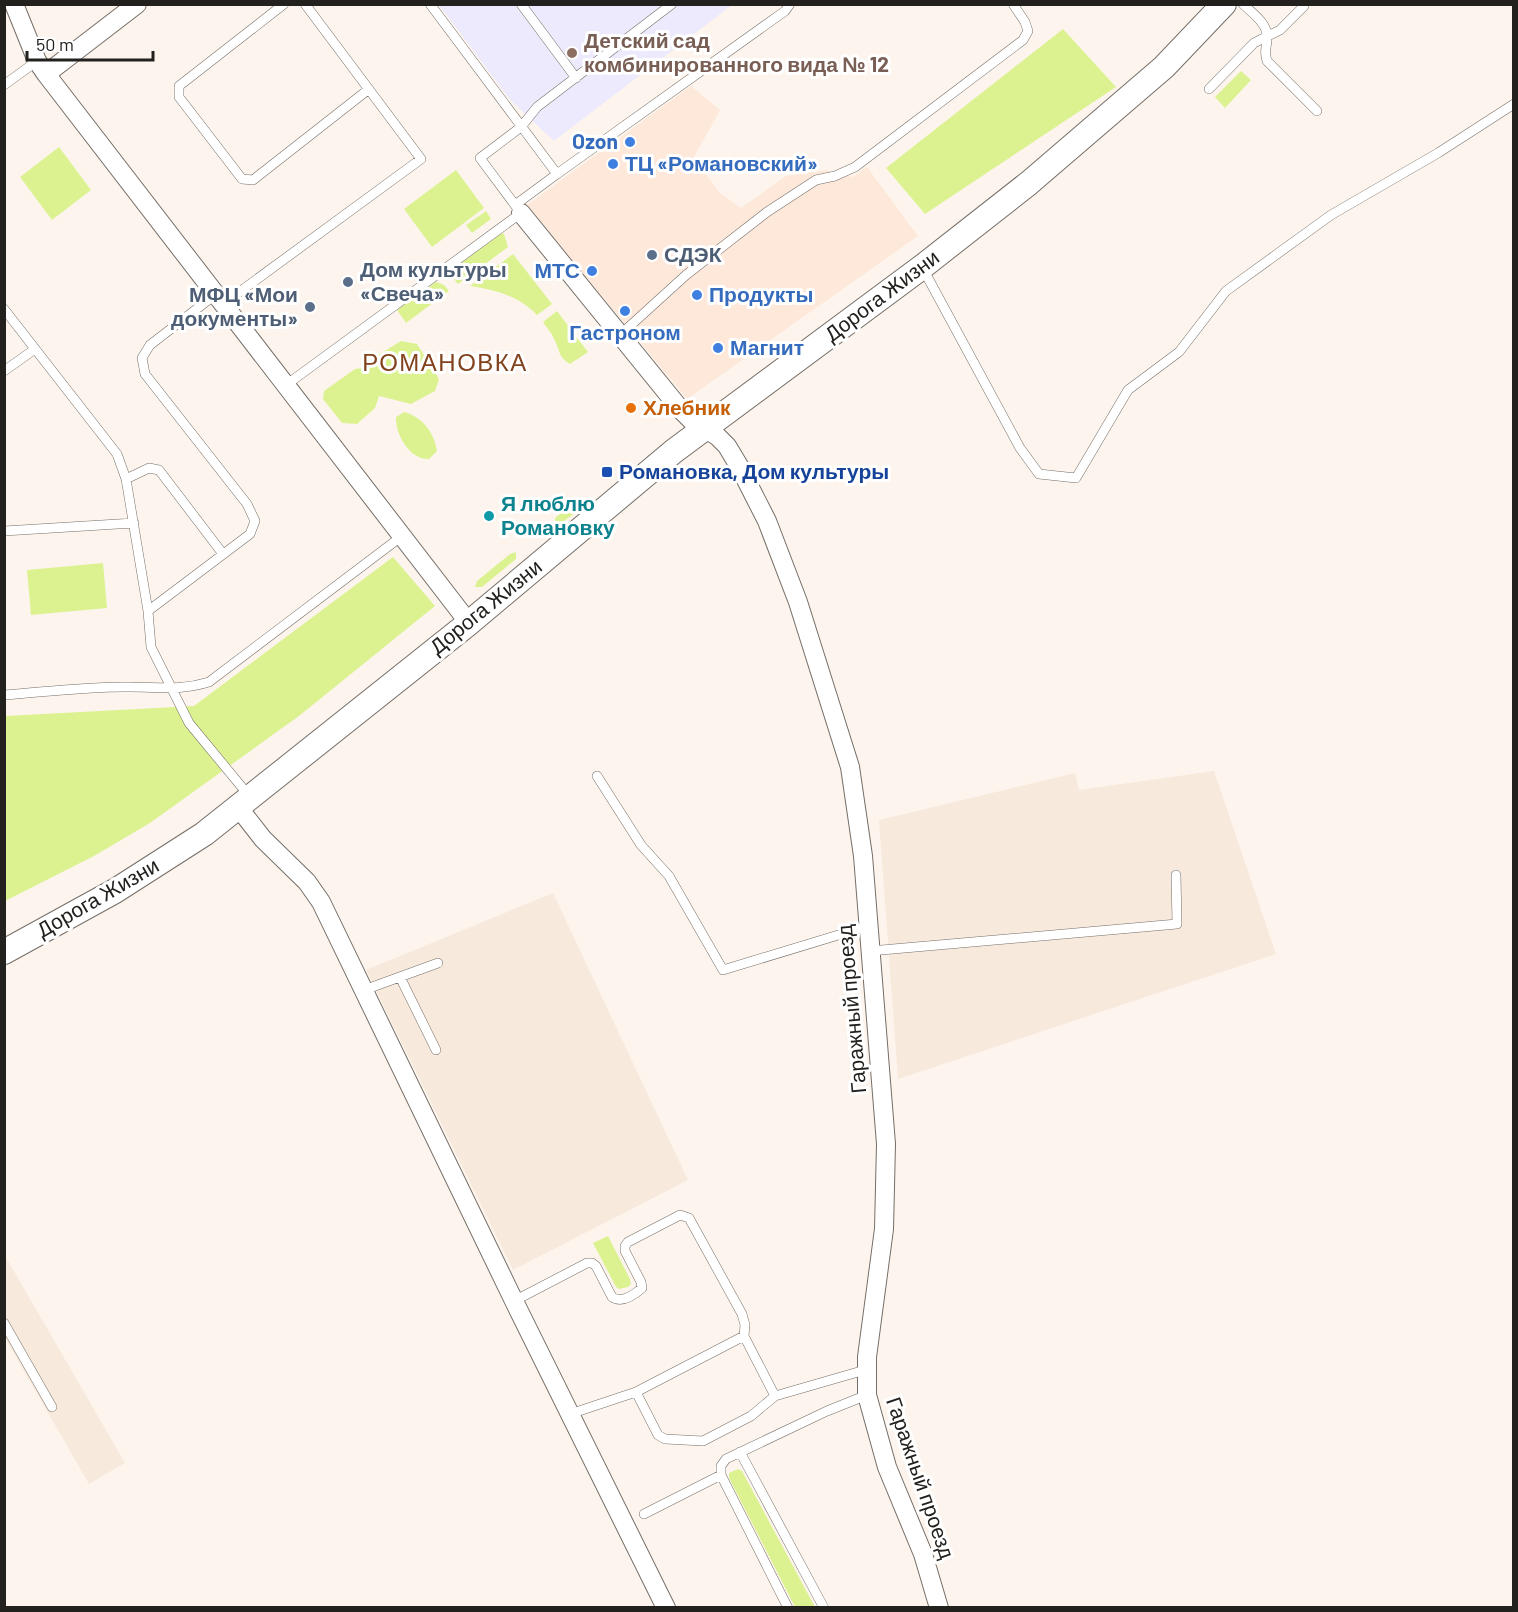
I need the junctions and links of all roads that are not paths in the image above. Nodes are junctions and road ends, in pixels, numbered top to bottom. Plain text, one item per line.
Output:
1 (14, 4) edge
2 (137, 4) edge
3 (284, 4) edge
4 (305, 4) edge
5 (430, 4) edge
6 (521, 4) edge
7 (672, 4) edge
8 (790, 4) edge
9 (1013, 4) edge
10 (1224, 4) edge
11 (1243, 4) edge
12 (1304, 6) edge
13 (1268, 36) junction
14 (42, 67) junction
15 (576, 78) junction
16 (4, 85) edge
17 (369, 89) junction
18 (1209, 89) dead end
19 (1514, 104) edge
20 (1317, 111) dead end
21 (521, 127) junction
22 (557, 174) junction
23 (518, 209) junction
24 (922, 267) junction
25 (220, 299) junction
26 (4, 309) edge
27 (620, 334) junction
28 (34, 349) junction
29 (4, 371) edge
30 (286, 386) junction
31 (705, 428) junction
32 (126, 479) junction
33 (134, 523) junction
34 (4, 531) edge
35 (402, 536) junction
36 (224, 554) junction
37 (148, 611) junction
38 (469, 623) junction
39 (173, 689) junction
40 (4, 695) edge
41 (597, 776) dead end
42 (244, 802) junction
43 (1176, 875) dead end
44 (868, 926) junction
45 (6, 949) edge
46 (870, 951) junction
47 (438, 963) dead end
48 (400, 977) junction
49 (364, 990) junction
50 (436, 1050) dead end
51 (514, 1301) junction
52 (4, 1323) edge
53 (744, 1336) junction
54 (866, 1370) junction
55 (636, 1392) junction
56 (867, 1395) junction
57 (775, 1396) junction
58 (52, 1407) dead end
59 (570, 1414) junction
60 (740, 1452) junction
61 (721, 1475) junction
62 (644, 1514) dead end
63 (666, 1608) edge
64 (788, 1608) edge
65 (824, 1608) edge
66 (939, 1608) edge

1 - 14 street
2 - 14 street
3 - 17 lane
4 - 17 lane
5 - 21 lane
6 - 15 lane
7 - 15 lane
8 - 22 lane
9 - 27 lane
10 - 24 main road, Дорога Жизни
11 - 13 lane
12 - 13 lane
13 - 18 lane
13 - 20 lane
14 - 16 lane
14 - 25 street
15 - 21 lane
17 - 25 lane
19 - 24 lane
21 - 22 lane
21 - 23 lane
22 - 23 lane
23 - 27 street, Гаражный проезд
23 - 30 lane
24 - 31 main road, Дорога Жизни
25 - 30 street
25 - 36 lane
26 - 28 lane
27 - 31 street, Гаражный проезд
28 - 29 lane
28 - 32 lane
30 - 35 street
31 - 38 main road, Дорога Жизни
31 - 44 street, Гаражный проезд
32 - 33 lane
32 - 36 lane
33 - 34 lane
33 - 37 lane
35 - 38 street
35 - 39 lane
36 - 37 lane
37 - 39 lane
38 - 42 main road, Дорога Жизни
39 - 40 lane
39 - 42 lane
41 - 44 lane
42 - 45 main road, Дорога Жизни
42 - 49 street
43 - 46 lane
44 - 46 street, Гаражный проезд
46 - 54 street, Гаражный проезд
47 - 48 lane
48 - 49 lane
48 - 50 lane
49 - 51 street
51 - 53 lane
51 - 59 street
52 - 58 lane
53 - 55 lane
53 - 57 lane
54 - 56 street, Гаражный проезд
54 - 57 lane
55 - 57 lane
55 - 59 lane
56 - 60 lane
56 - 66 street, Гаражный проезд
59 - 63 street
60 - 61 lane
60 - 65 lane
61 - 62 lane
61 - 64 lane

